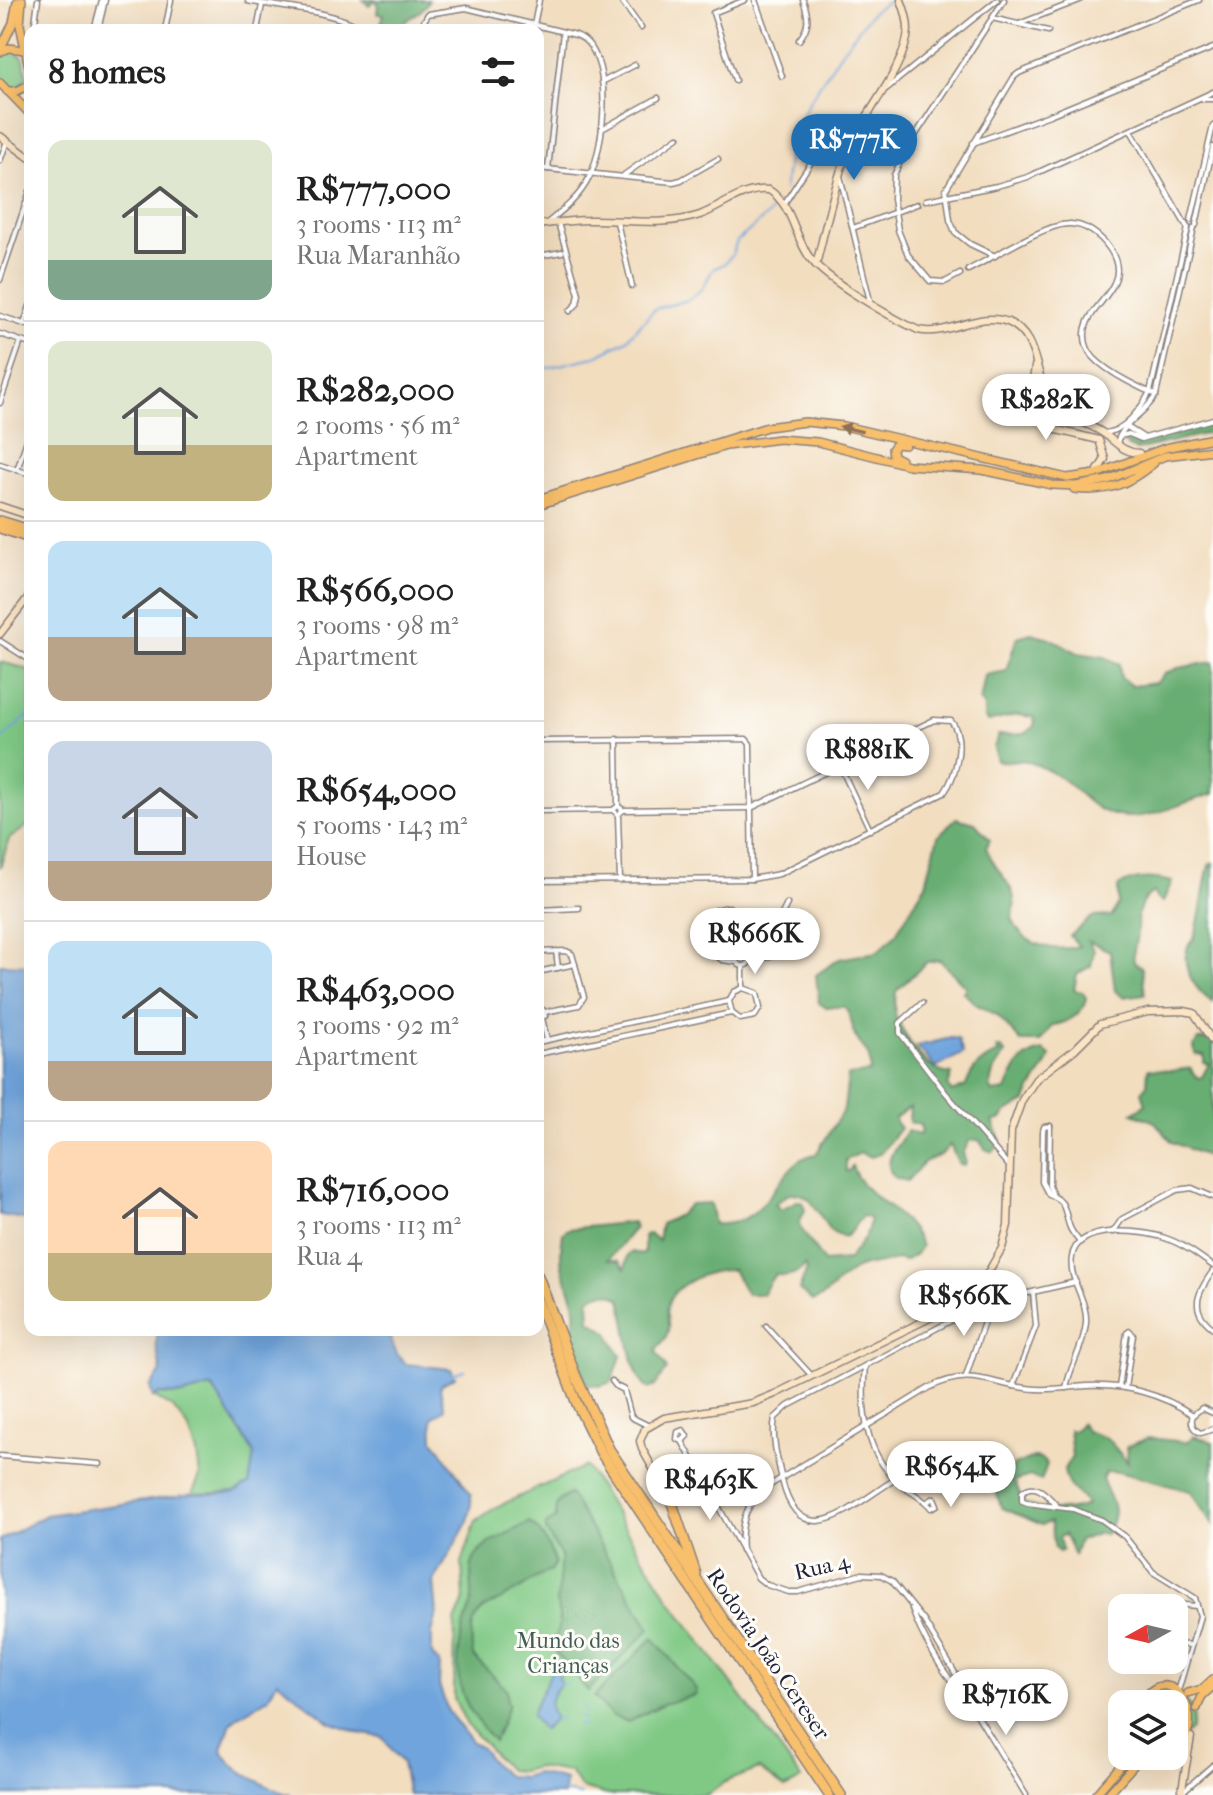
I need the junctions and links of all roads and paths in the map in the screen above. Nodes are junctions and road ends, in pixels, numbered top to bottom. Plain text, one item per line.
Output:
1 (20, 0) edge
2 (38, 0) edge
3 (104, 0) edge
4 (171, 0) edge
5 (539, 0) edge
6 (621, 0) edge
7 (745, 0) edge
8 (755, 0) edge
9 (803, 0) edge
10 (901, 0) edge
11 (997, 0) edge
12 (1004, 0) edge
13 (1080, 0) edge
14 (1199, 0) edge
15 (248, 1) edge
16 (262, 4) junction
17 (1038, 17) junction
18 (992, 18) junction
19 (35, 24) edge
20 (98, 24) edge
21 (166, 24) edge
22 (258, 24) edge
23 (348, 24) edge
24 (422, 24) edge
25 (524, 24) edge
26 (535, 24) edge
27 (1019, 24) junction
28 (641, 28) dead end
29 (544, 29) edge
30 (563, 32) junction
31 (24, 38) edge
32 (799, 40) dead end
33 (1213, 48) edge
34 (24, 50) edge
35 (0, 51) edge
36 (635, 65) dead end
37 (782, 76) dead end
38 (735, 80) dead end
39 (602, 82) junction
40 (0, 83) edge
41 (24, 87) edge
42 (7, 91) junction
43 (1213, 92) edge
44 (881, 93) junction
45 (658, 98) dead end
46 (1201, 99) junction
47 (1213, 99) edge
48 (24, 108) edge
49 (1213, 126) edge
50 (602, 129) junction
51 (1131, 131) junction
52 (828, 136) dead end
53 (678, 137) dead end
54 (3, 138) edge
55 (973, 143) junction
56 (1213, 147) edge
57 (24, 154) edge
58 (718, 159) dead end
59 (0, 161) edge
60 (544, 169) edge
61 (548, 169) junction
62 (591, 174) junction
63 (622, 176) junction
64 (840, 176) junction
65 (946, 195) junction
66 (926, 200) dead end
67 (784, 204) junction
68 (917, 204) dead end
69 (24, 208) edge
70 (1178, 211) junction
71 (1196, 211) junction
72 (894, 212) junction
73 (1190, 220) junction
74 (617, 221) junction
75 (544, 223) edge
76 (558, 223) junction
77 (544, 224) edge
78 (1191, 227) junction
79 (853, 228) junction
80 (562, 252) dead end
81 (544, 255) edge
82 (995, 256) junction
83 (816, 265) junction
84 (968, 270) dead end
85 (960, 274) dead end
86 (0, 277) edge
87 (632, 286) dead end
88 (870, 301) junction
89 (570, 311) dead end
90 (0, 316) edge
91 (24, 324) edge
92 (0, 334) edge
93 (21, 341) junction
94 (24, 342) edge
95 (1035, 363) junction
96 (1150, 392) junction
97 (1156, 395) junction
98 (1052, 402) junction
99 (0, 403) edge
100 (1032, 403) junction
101 (1213, 419) edge
102 (1127, 427) junction
103 (1103, 433) junction
104 (1145, 437) junction
105 (1213, 439) edge
106 (1197, 440) junction
107 (1117, 441) junction
108 (24, 449) edge
109 (1213, 449) edge
110 (1139, 453) junction
111 (1165, 456) junction
112 (993, 462) junction
113 (0, 464) edge
114 (1008, 465) junction
115 (17, 470) junction
116 (1098, 470) junction
117 (24, 472) edge
118 (1108, 480) junction
119 (1060, 485) junction
120 (544, 500) edge
121 (544, 500) edge
122 (0, 506) edge
123 (24, 514) edge
124 (0, 521) edge
125 (0, 528) edge
126 (24, 528) edge
127 (24, 536) edge
128 (24, 603) edge
129 (0, 634) edge
130 (0, 641) edge
131 (24, 656) edge
132 (617, 739) junction
133 (544, 741) edge
134 (840, 766) junction
135 (616, 808) junction
136 (751, 808) junction
137 (623, 810) junction
138 (544, 811) edge
139 (618, 815) junction
140 (870, 830) junction
141 (752, 879) junction
142 (544, 881) edge
143 (620, 881) junction
144 (787, 904) dead end
145 (729, 907) dead end
146 (579, 908) dead end
147 (544, 910) edge
148 (556, 951) junction
149 (544, 952) edge
150 (750, 958) junction
151 (736, 962) junction
152 (576, 964) junction
153 (743, 967) junction
154 (558, 968) junction
155 (544, 971) edge
156 (743, 988) junction
157 (729, 1001) junction
158 (922, 1003) dead end
159 (544, 1011) edge
160 (732, 1013) junction
161 (620, 1025) junction
162 (544, 1028) edge
163 (623, 1036) junction
164 (547, 1040) junction
165 (544, 1041) edge
166 (1213, 1042) edge
167 (544, 1052) edge
168 (1009, 1166) junction
169 (1046, 1185) junction
170 (1213, 1197) edge
171 (1113, 1232) junction
172 (1080, 1242) junction
173 (1213, 1269) edge
174 (1076, 1282) junction
175 (544, 1291) edge
176 (1033, 1293) junction
177 (985, 1303) junction
178 (544, 1318) edge
179 (766, 1326) dead end
180 (1213, 1328) edge
181 (1133, 1335) dead end
182 (865, 1366) junction
183 (812, 1376) junction
184 (966, 1376) junction
185 (612, 1381) dead end
186 (1013, 1386) junction
187 (1122, 1387) junction
188 (1066, 1388) junction
189 (1213, 1413) edge
190 (1193, 1415) junction
191 (649, 1426) junction
192 (866, 1427) junction
193 (1212, 1432) edge
194 (682, 1441) dead end
195 (0, 1456) edge
196 (100, 1464) dead end
197 (703, 1477) junction
198 (782, 1478) junction
199 (894, 1480) junction
200 (663, 1486) junction
201 (728, 1491) junction
202 (757, 1493) junction
203 (744, 1494) junction
204 (714, 1497) junction
205 (642, 1499) junction
206 (927, 1502) dead end
207 (748, 1507) junction
208 (1058, 1507) junction
209 (741, 1526) junction
210 (728, 1527) junction
211 (742, 1553) junction
212 (699, 1585) junction
213 (1188, 1604) edge
214 (912, 1607) junction
215 (1198, 1608) junction
216 (1190, 1645) joint
217 (945, 1656) junction
218 (939, 1660) junction
219 (953, 1669) junction
220 (947, 1673) junction
221 (1213, 1679) edge
222 (1213, 1686) edge
223 (1179, 1688) junction
224 (1155, 1690) edge
225 (1183, 1690) edge
226 (1188, 1693) joint
227 (965, 1695) junction
228 (1197, 1708) junction
229 (1191, 1737) junction
230 (1188, 1739) edge
231 (1188, 1749) edge
232 (1213, 1765) edge
233 (1117, 1770) edge
234 (1129, 1770) edge
235 (1184, 1770) edge
236 (1181, 1794) edge
237 (829, 1795) edge
238 (841, 1795) edge
239 (1026, 1795) edge
240 (1095, 1795) edge
241 (1107, 1795) edge

1 - 31 main road
1 - 35 main road
2 - 19 street
3 - 20 street
4 - 21 street
5 - 26 street
6 - 28 street
7 - 38 street
8 - 37 street
9 - 32 street
10 - 44 street
11 - 44 street
12 - 18 street
13 - 17 street
14 - 55 street
15 - 16 street
16 - 22 street
16 - 23 street
17 - 27 street
17 - 27 street
18 - 27 street
18 - 72 street
24 - 25 street
29 - 30 street
30 - 39 street
30 - 61 street
33 - 55 street
34 - 35 main road
36 - 39 street
39 - 50 street
40 - 42 main road
41 - 42 main road
42 - 48 main road
43 - 46 street
44 - 64 street
45 - 50 street
46 - 47 street
46 - 51 street
49 - 71 street
50 - 62 street
51 - 65 street
51 - 70 street
52 - 67 street
53 - 63 street
54 - 57 street
54 - 59 street
55 - 65 street
56 - 71 street
58 - 63 street
60 - 61 street
61 - 62 street
62 - 63 street
62 - 75 street
64 - 79 street
64 - 83 street
65 - 66 street
65 - 82 street
67 - 74 street
67 - 83 street
68 - 72 street
69 - 86 street
70 - 73 street
70 - 78 street
71 - 73 street
71 - 78 street
72 - 79 street
72 - 85 street
73 - 78 street
74 - 76 street
74 - 87 street
76 - 77 street
76 - 89 street
78 - 96 street
78 - 97 street
79 - 88 street
80 - 81 street
82 - 84 street
82 - 96 street
83 - 88 street
88 - 95 street
90 - 91 street
92 - 93 street
93 - 94 street
93 - 99 street
95 - 98 street
95 - 100 street
96 - 97 street
96 - 102 street
97 - 102 street
98 - 100 street
98 - 103 street
100 - 116 street
101 - 104 street
102 - 103 street
102 - 104 street
102 - 107 street
103 - 107 street
104 - 107 street
105 - 106 main road
106 - 110 main road
106 - 114 main road
107 - 110 street
108 - 115 street
109 - 111 main road
110 - 116 main road
111 - 118 main road
111 - 119 main road
112 - 114 main road
112 - 118 main road
112 -> 121 main road
113 - 115 street
114 - 116 main road
115 - 117 street
118 - 119 main road
119 - 120 main road
122 - 123 street
124 - 126 highway
125 - 127 highway
128 - 129 street
130 - 131 street
132 - 133 street
132 - 135 street
132 - 136 street
134 - 136 street
134 - 140 street
134 - 140 street
135 - 137 street
135 - 138 street
135 - 139 street
136 - 137 street
136 - 141 street
137 - 139 street
139 - 143 street
140 - 141 street
141 - 143 street
142 - 143 street
144 - 150 street
145 - 151 street
146 - 147 street
148 - 149 street
148 - 152 street
148 - 154 street
150 - 151 street
150 - 153 street
151 - 153 street
152 - 154 street
152 - 159 street
153 - 156 street
154 - 155 street
156 - 157 street
156 - 160 street
157 - 160 street
157 - 161 street
158 - 168 street
160 - 163 street
161 - 163 street
161 - 164 street
162 - 164 street
163 - 167 street
164 - 165 street
166 - 168 street
168 - 183 street
169 - 169 street
169 - 172 street
170 - 171 street
171 - 172 street
171 - 173 street
172 - 174 street
173 - 180 street
174 - 176 street
174 - 188 street
175 - 205 highway, Rodovia João Cereser
176 - 177 street
176 - 186 street
177 - 182 street
177 - 184 street
178 - 237 highway, Rodovia João Cereser
179 - 183 street
181 - 187 street
182 - 192 street
182 - 198 street
183 - 191 street
184 - 186 street
184 - 192 street
185 - 191 street
186 - 188 street
187 - 188 street
187 - 190 street
189 - 190 street
190 - 193 street
191 - 200 street
192 - 198 street
192 - 199 street
194 - 197 street
195 - 196 street
197 - 201 street
197 - 204 street
198 - 199 street
198 - 202 street
199 - 206 street
200 - 205 highway
200 - 212 highway
201 - 203 street
201 - 204 street
202 - 203 street
202 - 207 street
203 - 207 street
204 - 210 street
205 - 212 highway, Rodovia João Cereser
207 - 209 street
208 - 208 street
208 - 215 street
209 - 210 street
209 - 211 street
210 - 211 street
211 - 214 street, Rua 4
212 - 238 highway, Rodovia João Cereser
213 - 215 street
214 - 217 street, Rua 4
214 - 218 street, Rua 4
215 - 216 street
216 - 223 street
217 - 218 street
217 - 219 street, Rua 4
218 - 220 street, Rua 4
219 - 220 street
219 - 227 street, Rua 4
220 - 227 street, Rua 4
221 - 226 main road
222 - 228 main road
223 - 224 main road
223 - 225 main road
226 - 228 main road
227 - 239 street, Rua 4
228 - 229 main road
229 - 230 main road
229 - 231 street
232 - 236 street
233 - 240 main road
234 - 241 main road
235 - 236 street

